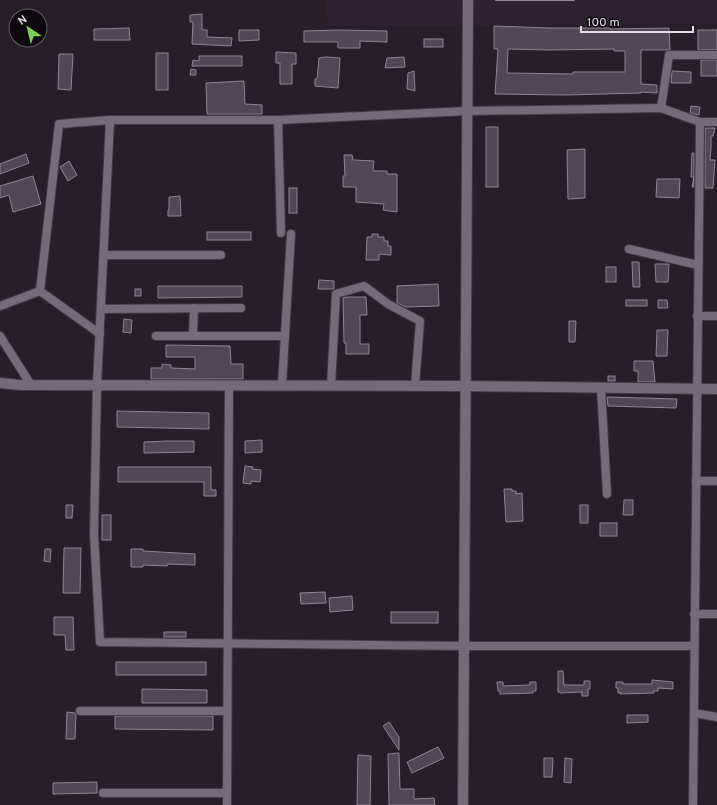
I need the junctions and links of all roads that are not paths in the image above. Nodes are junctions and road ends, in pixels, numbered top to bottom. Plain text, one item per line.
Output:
1 (468, 0) edge
2 (717, 55) edge
3 (661, 108) junction
4 (468, 111) junction
5 (110, 120) junction
6 (278, 120) junction
7 (700, 122) junction
8 (717, 122) edge
9 (281, 233) dead end
10 (291, 234) dead end
11 (629, 249) dead end
12 (104, 255) junction
13 (221, 255) dead end
14 (698, 265) junction
15 (40, 291) junction
16 (0, 306) edge
17 (194, 308) junction
18 (241, 308) dead end
19 (101, 309) junction
20 (697, 316) junction
21 (717, 316) edge
22 (100, 334) junction
23 (0, 336) edge
24 (156, 336) dead end
25 (193, 336) junction
26 (285, 336) junction
27 (0, 383) edge
28 (31, 385) junction
29 (97, 385) junction
30 (229, 385) junction
31 (282, 386) junction
32 (330, 386) junction
33 (415, 386) junction
34 (465, 386) junction
35 (601, 388) junction
36 (696, 389) junction
37 (717, 389) edge
38 (696, 481) junction
39 (717, 481) edge
40 (607, 494) dead end
41 (694, 614) junction
42 (717, 614) edge
43 (228, 644) junction
44 (464, 646) junction
45 (694, 646) junction
46 (80, 711) dead end
47 (227, 711) junction
48 (694, 713) junction
49 (717, 717) edge
50 (103, 792) dead end
51 (227, 793) junction
52 (227, 805) edge
53 (463, 805) edge
54 (693, 805) edge

1 - 4 street
2 - 3 street
3 - 4 street
3 - 7 street
4 - 6 street
4 - 34 street
5 - 6 street
5 - 12 street
5 - 15 street
6 - 9 street
7 - 8 street
7 - 14 street
10 - 26 street
11 - 14 street
12 - 13 street
12 - 19 street
14 - 20 street
15 - 16 street
15 - 22 street
17 - 18 street
17 - 19 street
17 - 25 street
19 - 22 street
20 - 21 street
20 - 36 street
22 - 29 street
23 - 28 street
24 - 25 street
25 - 26 street
26 - 31 street
27 - 28 street
28 - 29 street
29 - 30 street
29 - 43 street
30 - 31 street
30 - 43 street
31 - 32 street
32 - 33 street
32 - 33 street
33 - 34 street
34 - 35 street
34 - 44 street
35 - 36 street
35 - 40 street
36 - 37 street
36 - 38 street
38 - 39 street
38 - 41 street
41 - 42 street
41 - 45 street
43 - 44 street
43 - 47 street
44 - 45 street
44 - 53 street
45 - 48 street
46 - 47 street
47 - 51 street
48 - 49 street
48 - 54 street
50 - 51 street
51 - 52 street

